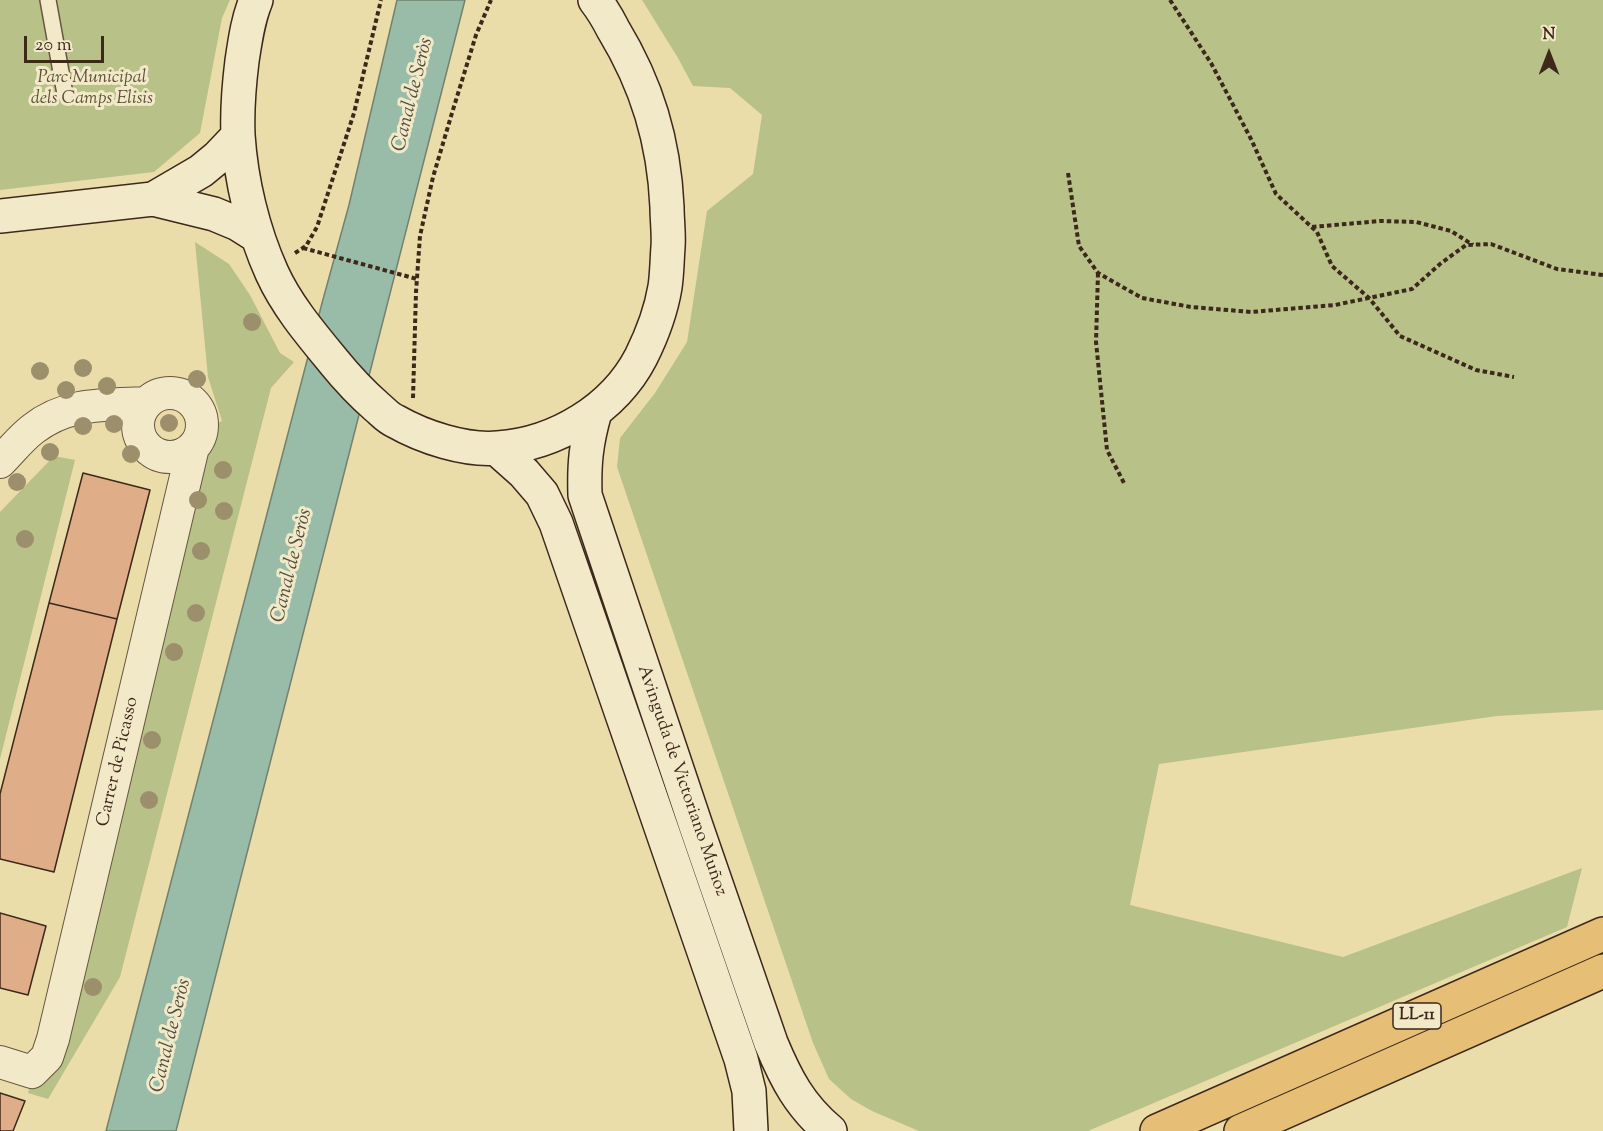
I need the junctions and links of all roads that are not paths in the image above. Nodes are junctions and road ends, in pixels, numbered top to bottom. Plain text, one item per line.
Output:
1 (48, 0) edge
2 (256, 0) edge
3 (595, 0) edge
4 (65, 94) dead end
5 (238, 136) junction
6 (153, 199) junction
7 (0, 216) edge
8 (261, 247) junction
9 (146, 403) junction
10 (595, 412) junction
11 (193, 447) junction
12 (497, 449) junction
13 (0, 462) edge
14 (1603, 917) edge
15 (1589, 940) edge
16 (1603, 971) edge
17 (0, 1062) edge
18 (751, 1131) edge
19 (831, 1131) edge
20 (1157, 1131) edge
21 (1241, 1131) edge

1 - 4 lane
2 - 5 main road
3 - 10 main road
5 - 6 main road
5 - 8 main road
6 - 7 main road
6 - 8 main road
8 - 12 main road
9 - 11 street
9 - 11 street
9 - 13 street
10 - 12 main road
10 - 19 main road, Avinguda de Victoriano Muñoz
11 - 17 street, Carrer de Picasso
12 - 18 main road, Avinguda de Victoriano Muñoz
14 - 15 lane
15 - 20 main road, LL-11
16 - 21 main road, LL-11

